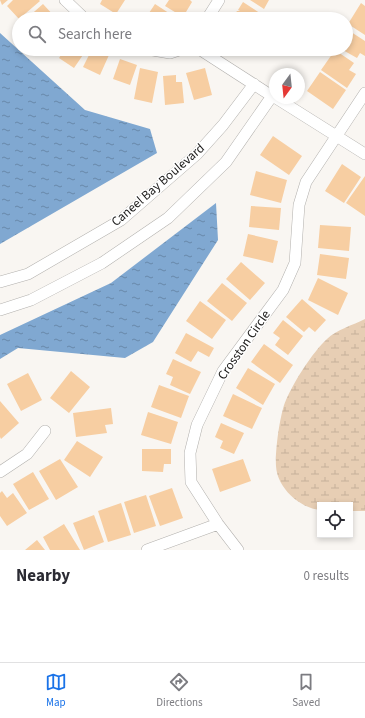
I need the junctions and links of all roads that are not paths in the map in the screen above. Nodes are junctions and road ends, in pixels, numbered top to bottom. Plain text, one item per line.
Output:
1 (65, 0) edge
2 (219, 0) edge
3 (78, 12) edge
4 (211, 12) edge
5 (210, 56) edge
6 (254, 84) junction
7 (365, 93) edge
8 (269, 94) edge
9 (269, 104) edge
10 (285, 104) edge
11 (337, 136) junction
12 (365, 154) edge
13 (0, 282) edge
14 (0, 310) edge
15 (45, 431) dead end
16 (0, 472) edge
17 (218, 524) junction
18 (147, 550) edge
19 (238, 550) edge

1 - 3 street
2 - 4 street
5 - 6 street
6 - 8 street
6 - 13 street, Caneel Bay Boulevard
7 - 11 street, Crosston Circle
9 - 14 street, Caneel Bay Boulevard
10 - 11 street
11 - 12 street
11 - 17 street, Crosston Circle
15 - 16 street
17 - 18 street
17 - 19 street, Crosston Circle

